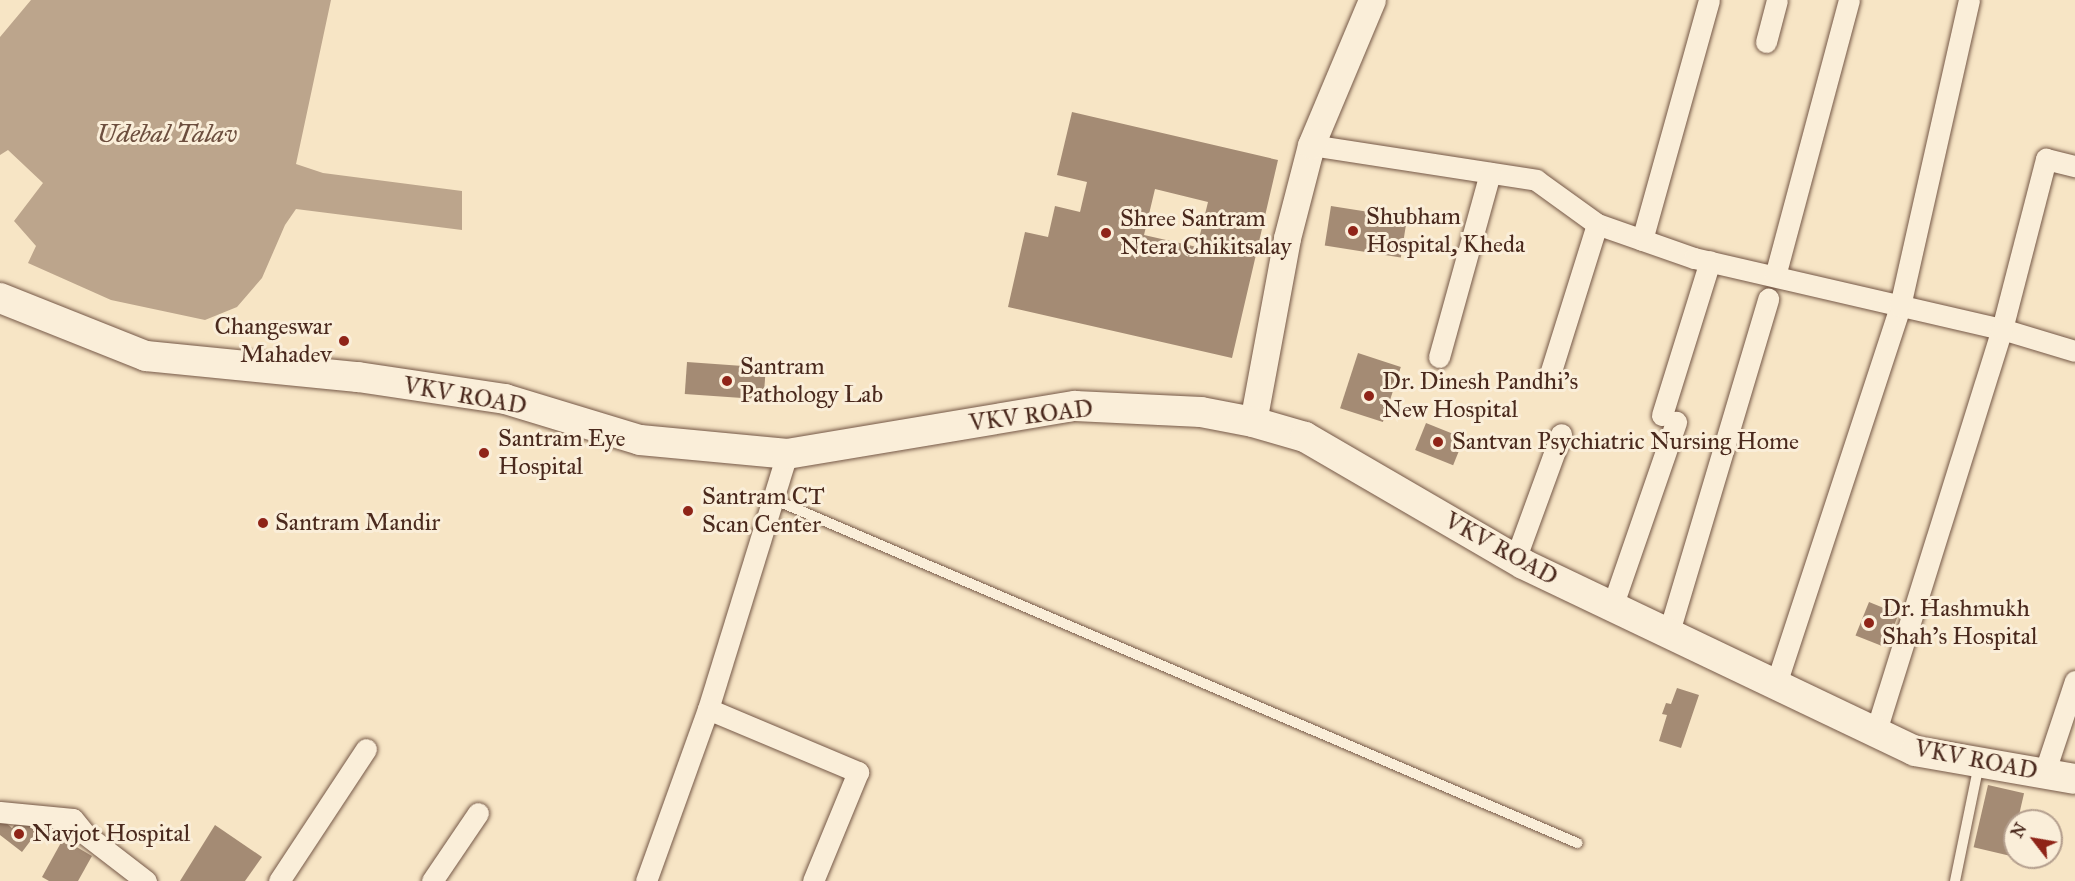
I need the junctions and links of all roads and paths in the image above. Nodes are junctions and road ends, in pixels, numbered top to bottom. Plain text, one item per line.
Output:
1 (1372, 0) edge
2 (1709, 0) edge
3 (1777, 0) edge
4 (1849, 0) edge
5 (1969, 0) edge
6 (1766, 42) dead end
7 (1311, 144) junction
8 (2075, 166) edge
9 (1490, 173) junction
10 (1597, 224) junction
11 (1642, 240) junction
12 (1710, 261) junction
13 (1775, 276) junction
14 (0, 297) edge
15 (1768, 299) dead end
16 (1900, 306) junction
17 (2002, 329) junction
18 (2075, 351) edge
19 (1439, 357) dead end
20 (1551, 371) dead end
21 (1253, 422) junction
22 (1561, 434) dead end
23 (787, 454) junction
24 (773, 499) junction
25 (1515, 560) junction
26 (1612, 607) junction
27 (1668, 634) junction
28 (2075, 681) edge
29 (1775, 687) junction
30 (708, 709) junction
31 (1875, 734) junction
32 (366, 749) dead end
33 (1979, 762) junction
34 (2044, 774) junction
35 (2075, 779) edge
36 (0, 812) edge
37 (478, 813) dead end
38 (1577, 843) dead end
39 (146, 881) edge
40 (279, 881) edge
41 (432, 881) edge
42 (646, 881) edge
43 (813, 881) edge
44 (1955, 881) edge

1 - 7 street
2 - 11 street
3 - 6 street
4 - 13 street
5 - 16 street
7 - 9 street
7 - 21 street
8 - 17 street
9 - 10 street
9 - 19 street
10 - 11 street
10 - 20 street
11 - 12 street
12 - 13 street
12 - 26 street
13 - 16 street
14 - 23 main road, VKV ROAD
15 - 27 street
16 - 17 street
16 - 29 street
17 - 18 street
17 - 31 street
21 - 23 main road, VKV ROAD
21 - 25 main road, VKV ROAD
22 - 25 street
23 - 24 street
24 - 30 street
24 - 38 lane
25 - 26 main road, VKV ROAD
26 - 27 main road, VKV ROAD
27 - 29 main road, VKV ROAD
28 - 34 street
29 - 31 main road, VKV ROAD
30 - 42 street
30 - 43 street
31 - 33 main road, VKV ROAD
32 - 40 street
33 - 34 main road, VKV ROAD
33 - 44 lane
34 - 35 main road, VKV ROAD
36 - 39 street
37 - 41 street

